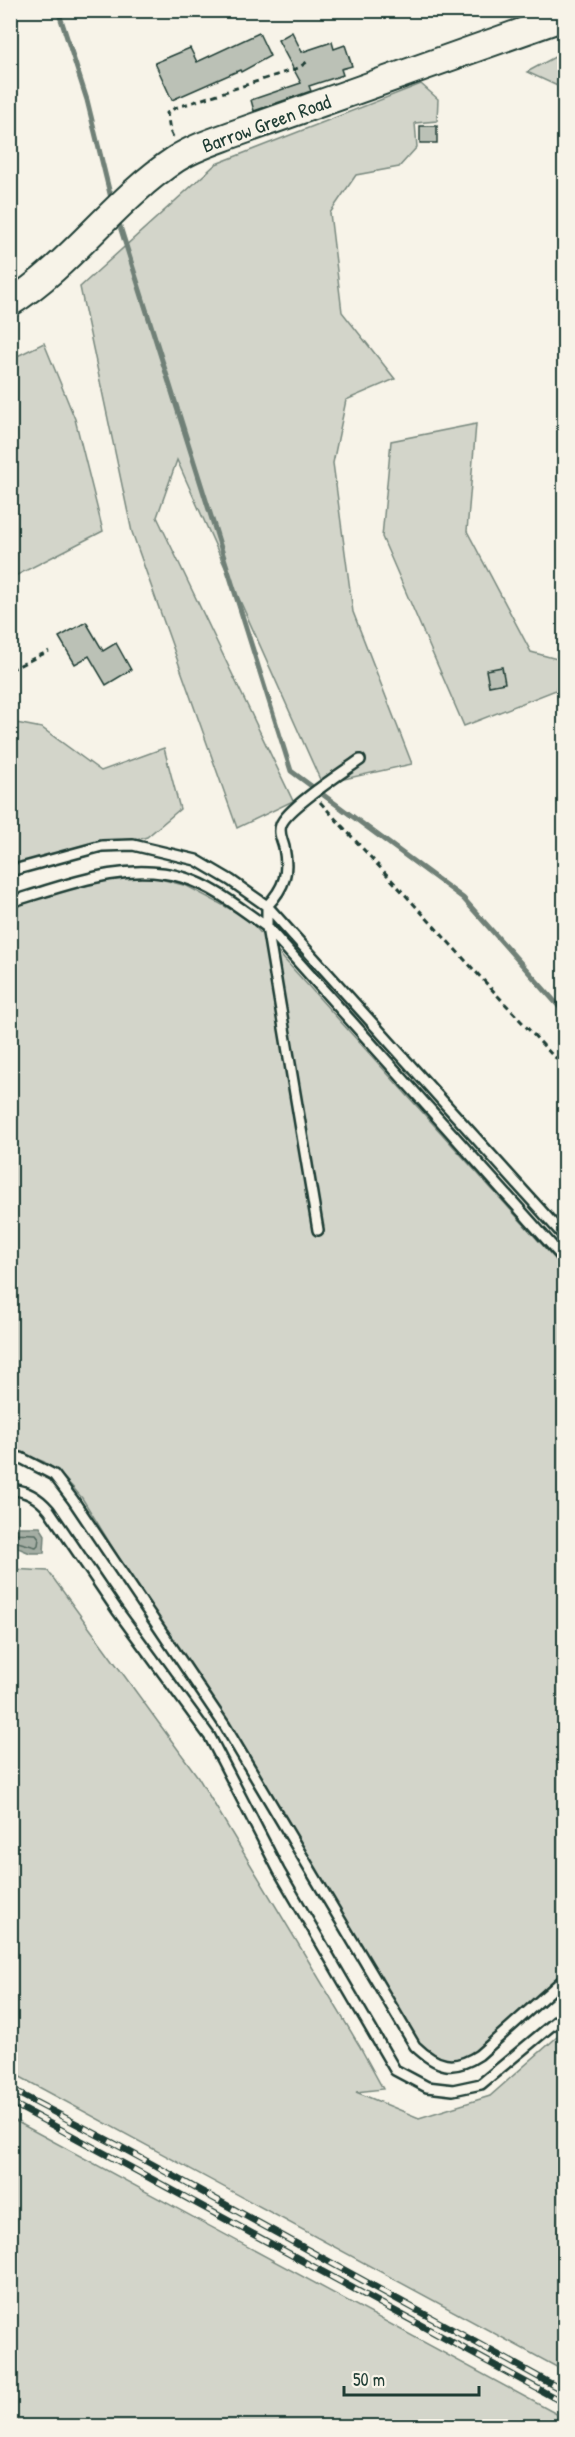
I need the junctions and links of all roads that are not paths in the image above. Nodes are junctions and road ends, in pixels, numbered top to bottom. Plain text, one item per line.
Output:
1 (564, 17) edge
2 (10, 303) edge
3 (360, 760) dead end
4 (10, 871) edge
5 (10, 902) edge
6 (267, 906) junction
7 (267, 927) junction
8 (318, 1230) dead end
9 (564, 1236) edge
10 (564, 1259) edge
11 (10, 1458) edge
12 (10, 1489) edge
13 (564, 1979) edge
14 (564, 2015) edge

1 - 2 street, Barrow Green Road
3 - 6 lane
4 - 6 lane
5 - 7 lane
6 - 7 lane
6 - 9 lane
7 - 8 lane
7 - 10 lane
11 - 13 lane
12 - 14 lane

